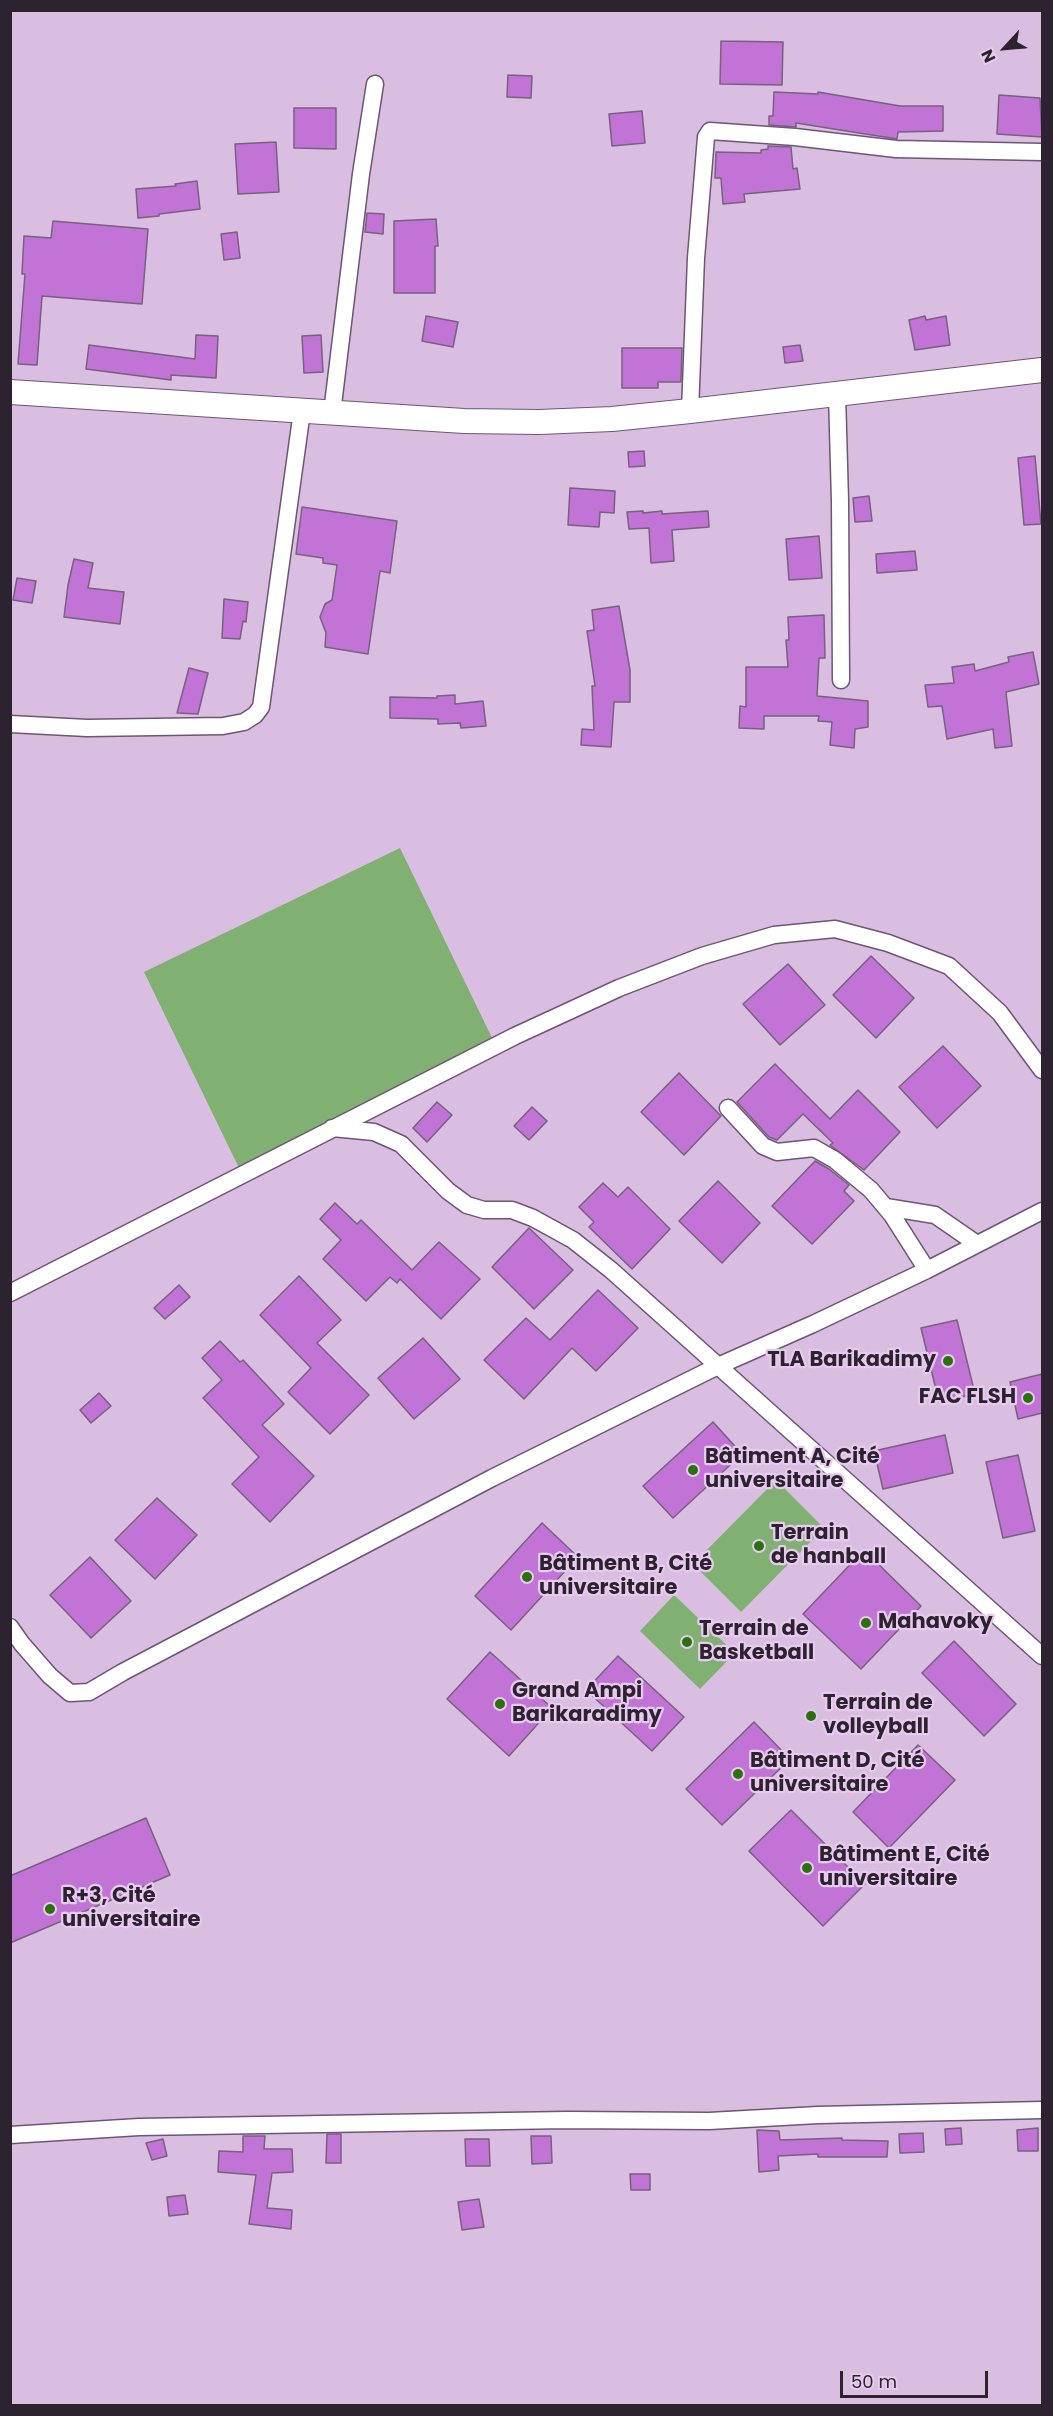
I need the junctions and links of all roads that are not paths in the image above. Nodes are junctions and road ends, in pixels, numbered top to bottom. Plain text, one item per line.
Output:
1 (375, 84) dead end
2 (1042, 152) edge
3 (1042, 370) edge
4 (10, 392) edge
5 (837, 394) junction
6 (302, 411) junction
7 (690, 411) junction
8 (332, 413) junction
9 (841, 680) dead end
10 (10, 724) edge
11 (1042, 1070) edge
12 (728, 1108) dead end
13 (332, 1128) junction
14 (886, 1207) junction
15 (1042, 1211) edge
16 (977, 1244) junction
17 (927, 1270) junction
18 (10, 1293) edge
19 (718, 1366) junction
20 (10, 1627) edge
21 (1042, 1656) edge
22 (1042, 2110) edge
23 (10, 2135) edge

1 - 8 street
2 - 7 street
3 - 5 street
4 - 6 street
5 - 7 street
5 - 9 street
6 - 8 street
6 - 10 street
7 - 8 street
11 - 13 street
12 - 14 street
13 - 18 street
13 - 19 street
14 - 16 street
14 - 17 street
15 - 16 street
16 - 17 street
17 - 19 street
19 - 20 street
19 - 21 street
22 - 23 street

